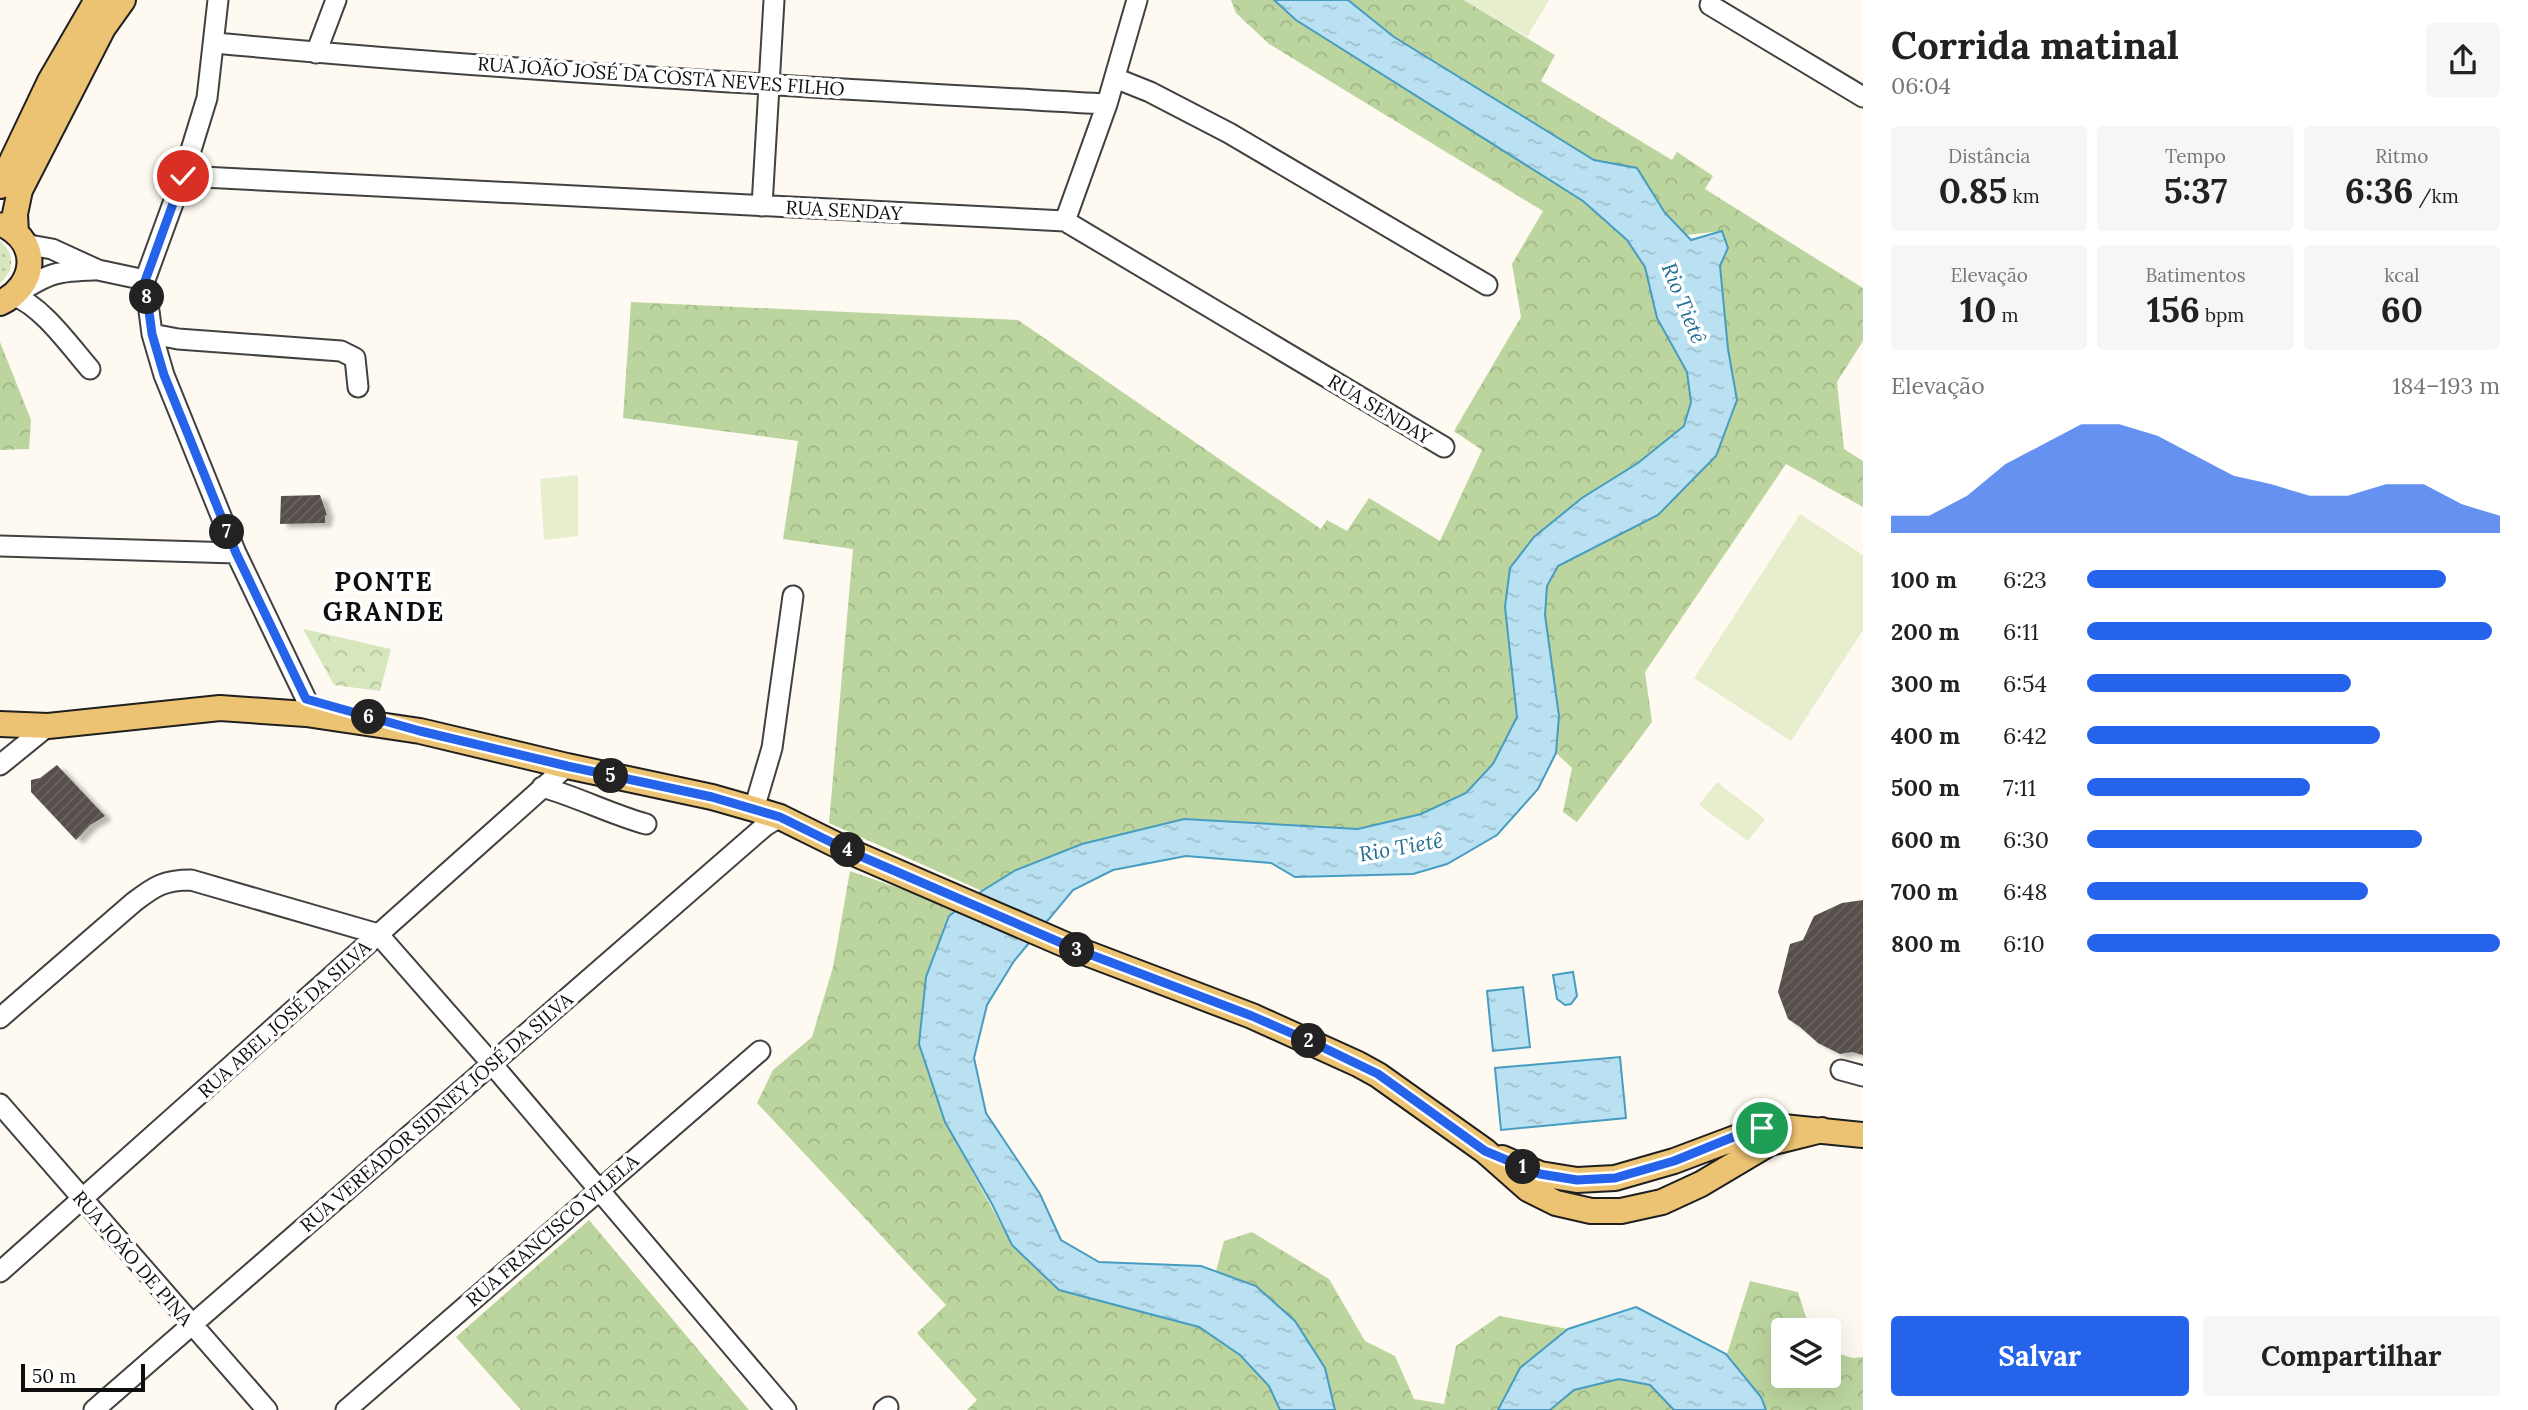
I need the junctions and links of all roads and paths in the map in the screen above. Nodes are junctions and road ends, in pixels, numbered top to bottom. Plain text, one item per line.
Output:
1 (97, 0) edge
2 (123, 0) edge
3 (336, 0) edge
4 (774, 0) edge
5 (1137, 0) edge
6 (218, 1) edge
7 (1710, 5) dead end
8 (215, 43) junction
9 (316, 53) junction
10 (1115, 78) junction
11 (768, 84) junction
12 (1863, 97) edge
13 (1107, 104) junction
14 (183, 176) junction
15 (0, 186) edge
16 (762, 206) junction
17 (1065, 222) junction
18 (14, 234) edge
19 (99, 270) junction
20 (145, 281) junction
21 (1487, 285) dead end
22 (10, 297) edge
23 (152, 334) junction
24 (90, 369) dead end
25 (358, 387) dead end
26 (1444, 447) dead end
27 (0, 546) edge
28 (236, 553) junction
29 (793, 596) dead end
30 (306, 706) junction
31 (0, 724) edge
32 (48, 726) junction
33 (0, 765) edge
34 (567, 766) junction
35 (542, 787) junction
36 (754, 809) junction
37 (780, 817) junction
38 (646, 824) dead end
39 (378, 934) junction
40 (0, 1018) edge
41 (760, 1051) dead end
42 (492, 1064) junction
43 (1841, 1070) dead end
44 (1863, 1076) edge
45 (0, 1104) edge
46 (1822, 1130) junction
47 (1863, 1135) edge
48 (1485, 1151) junction
49 (1674, 1161) junction
50 (599, 1189) junction
51 (83, 1200) junction
52 (1662, 1202) junction
53 (0, 1272) edge
54 (191, 1325) junction
55 (94, 1410) edge
56 (267, 1410) edge
57 (346, 1410) edge
58 (786, 1410) edge

1 - 15 main road
2 - 18 main road
3 - 9 street
4 - 11 street
5 - 10 street
6 - 8 street
7 - 12 street
8 - 9 street, RUA JOÃO JOSÉ DA COSTA NEVES FILHO
8 - 14 street
9 - 11 street, RUA JOÃO JOSÉ DA COSTA NEVES FILHO
10 - 13 street
10 - 21 street
11 - 13 street, RUA JOÃO JOSÉ DA COSTA NEVES FILHO
11 - 16 street
13 - 17 street
14 - 16 street, RUA SENDAY
14 - 20 street
16 - 17 street, RUA SENDAY
17 - 26 street, RUA SENDAY
18 - 19 street
18 - 22 main road
19 - 20 street
19 - 22 street
20 - 23 street
22 - 24 street
23 - 25 street
23 - 28 street
27 - 28 street
28 - 30 street
29 - 36 street
30 - 32 main road
30 - 34 main road
31 - 32 main road
32 - 33 street
34 - 35 street, RUA ABEL JOSÉ DA SILVA
34 - 36 main road
35 - 38 street
35 - 39 street, RUA ABEL JOSÉ DA SILVA
36 - 37 main road
37 - 42 street, RUA VEREADOR SIDNEY JOSÉ DA SILVA
37 - 48 main road
39 - 40 street
39 - 42 street
39 - 51 street, RUA ABEL JOSÉ DA SILVA
41 - 50 street, RUA FRANCISCO VILELA
42 - 50 street
42 - 54 street, RUA VEREADOR SIDNEY JOSÉ DA SILVA
43 - 44 street
45 - 51 street, RUA JOÃO DE PINA
46 - 47 main road
46 - 49 main road
46 - 52 main road
48 - 49 main road
48 - 52 main road
49 - 52 main road
50 - 57 street, RUA FRANCISCO VILELA
50 - 58 street
51 - 53 street, RUA ABEL JOSÉ DA SILVA
51 - 54 street, RUA JOÃO DE PINA
54 - 55 street, RUA VEREADOR SIDNEY JOSÉ DA SILVA
54 - 56 street, RUA JOÃO DE PINA

